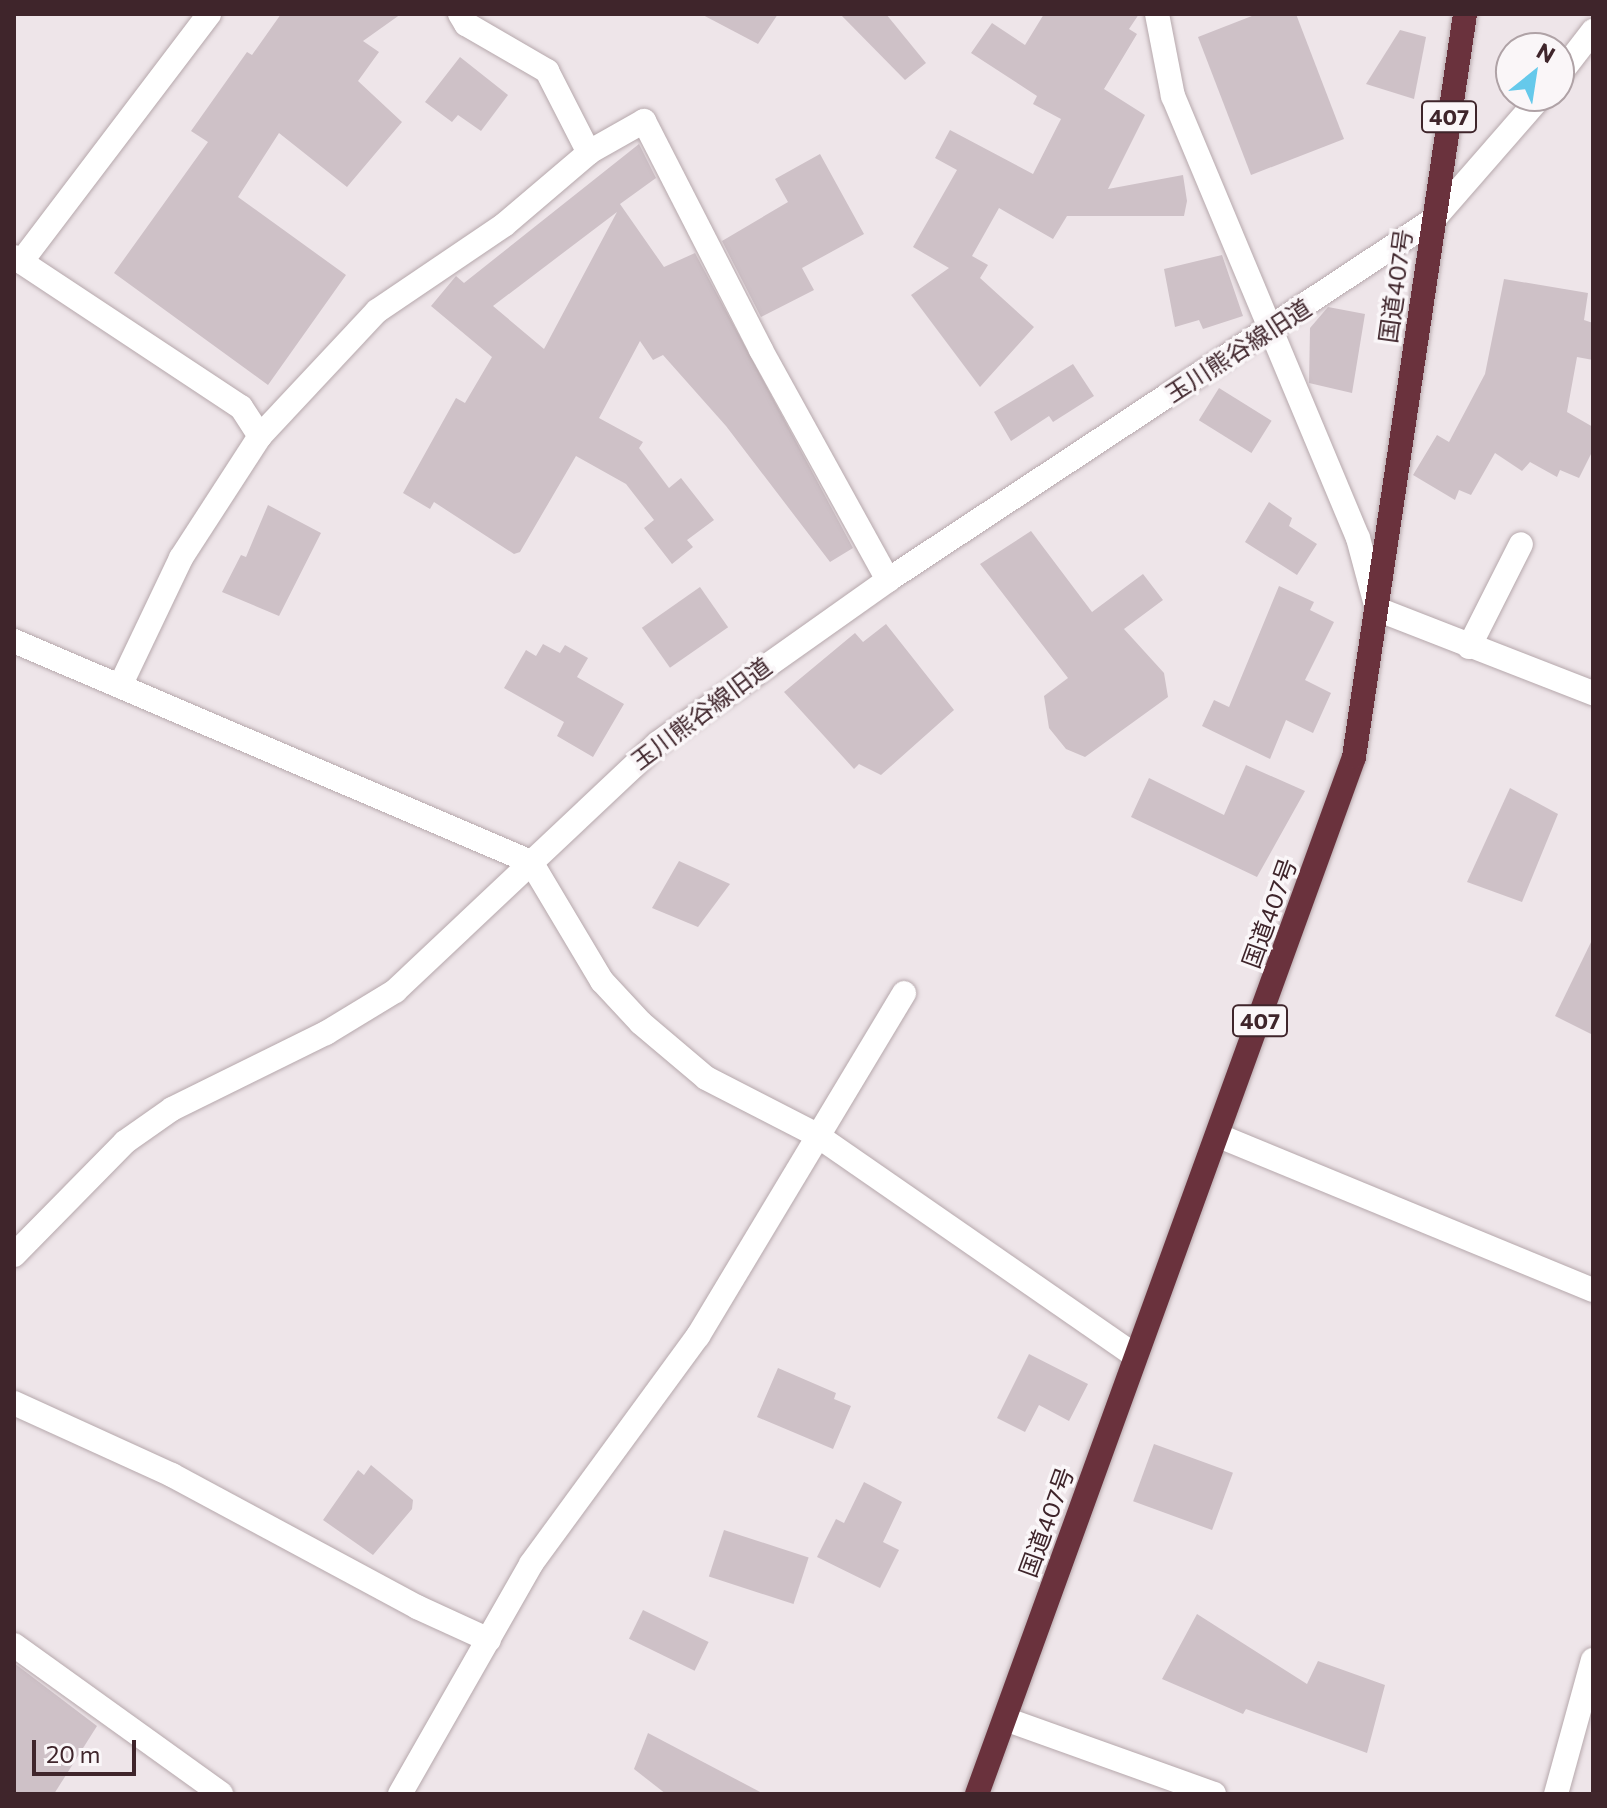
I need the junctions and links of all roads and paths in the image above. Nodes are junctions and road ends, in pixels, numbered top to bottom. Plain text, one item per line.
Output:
1 (209, 14) edge
2 (460, 14) edge
3 (1157, 14) edge
4 (1465, 14) edge
5 (1592, 33) edge
6 (1575, 55) edge
7 (1527, 112) edge
8 (589, 153) junction
9 (1433, 220) junction
10 (17, 259) edge
11 (1272, 328) junction
12 (260, 436) junction
13 (1521, 544) dead end
14 (888, 580) junction
15 (1377, 609) junction
16 (14, 641) edge
17 (1469, 647) junction
18 (120, 686) junction
19 (1593, 693) edge
20 (531, 862) junction
21 (904, 993) dead end
22 (815, 1134) junction
23 (1219, 1136) junction
24 (14, 1255) edge
25 (1593, 1290) edge
26 (1136, 1356) junction
27 (14, 1403) edge
28 (489, 1640) junction
29 (14, 1645) edge
30 (1593, 1660) edge
31 (1005, 1719) junction
32 (212, 1792) edge
33 (400, 1794) edge
34 (977, 1794) edge
35 (1214, 1794) edge
36 (1556, 1794) edge

1 - 10 street
2 - 8 street
3 - 11 street
4 - 9 highway, 国道407号 / 407
5 - 6 street
7 - 9 street, 玉川熊谷線旧道
8 - 12 street
8 - 14 street
9 - 11 street, 玉川熊谷線旧道
9 - 15 highway, 国道407号 / 407
10 - 12 street
11 - 14 street, 玉川熊谷線旧道
11 - 15 street
12 - 18 street
13 - 17 street
14 - 20 street, 玉川熊谷線旧道
15 - 17 street
15 - 23 highway, 国道407号 / 407
16 - 18 street
17 - 19 street
18 - 20 street
20 - 22 street
20 - 24 street, 玉川熊谷線旧道
21 - 22 street
22 - 26 street
22 - 28 street
23 - 25 street
23 - 26 highway, 国道407号 / 407
26 - 31 highway, 国道407号 / 407
27 - 28 street
28 - 33 street
29 - 32 street
30 - 36 street
31 - 34 highway, 国道407号 / 407
31 - 35 street

